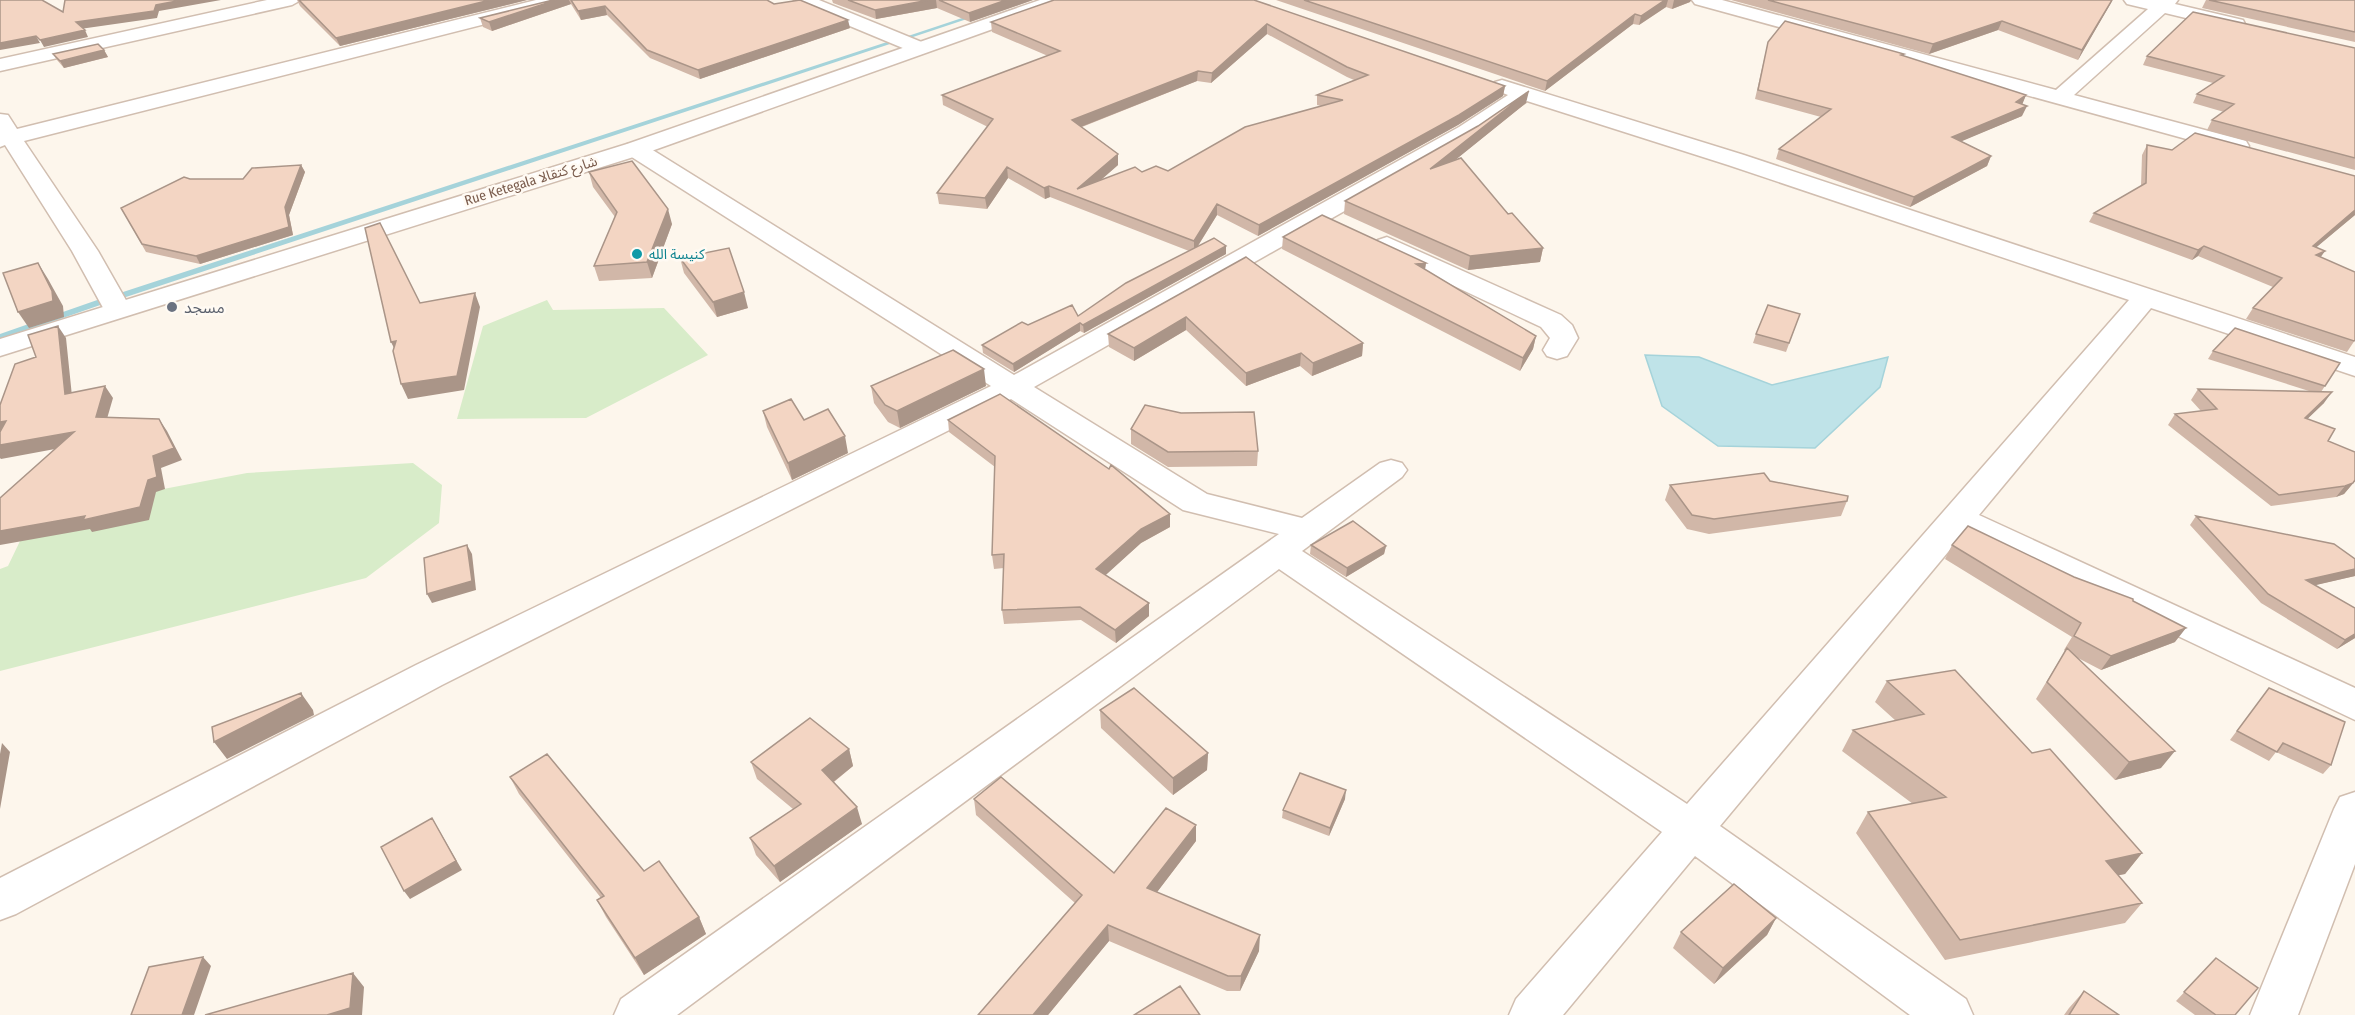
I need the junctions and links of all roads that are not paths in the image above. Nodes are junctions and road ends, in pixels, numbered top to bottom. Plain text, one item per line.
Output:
1 (292, 0) edge
2 (558, 0) edge
3 (803, 0) edge
4 (1057, 0) edge
5 (2133, 0) edge
6 (1708, 1) edge
7 (2166, 3) edge
8 (2253, 27) edge
9 (917, 47) junction
10 (0, 65) edge
11 (1478, 78) edge
12 (1523, 93) junction
13 (2060, 97) junction
14 (3, 132) edge
15 (635, 149) junction
16 (2253, 150) edge
17 (1320, 214) junction
18 (2146, 297) junction
19 (117, 309) junction
20 (0, 348) edge
21 (1557, 350) dead end
22 (2355, 367) edge
23 (1013, 387) junction
24 (1391, 470) dead end
25 (1958, 518) junction
26 (1290, 541) junction
27 (2355, 705) edge
28 (2355, 809) edge
29 (1691, 829) junction
30 (0, 900) edge
31 (649, 1012) edge
32 (1533, 1015) edge
33 (1949, 1015) edge
34 (2274, 1015) edge

1 - 10 street
2 - 14 street
3 - 9 street
4 - 9 street, Rue Ketegala شارع كتقالا
5 - 7 street
6 - 13 street
7 - 8 street
7 - 13 street
9 - 15 street, Rue Ketegala شارع كتقالا
11 - 12 street
12 - 17 street
12 - 18 street
13 - 16 street
14 - 19 street
15 - 19 street, Rue Ketegala شارع كتقالا
15 - 23 street
17 - 21 street
17 - 23 street
18 - 22 street
18 - 25 street
19 - 20 street, Rue Ketegala شارع كتقالا
23 - 26 street
23 - 30 street
24 - 26 street
25 - 27 street
25 - 29 street
26 - 29 street
26 - 31 street
28 - 34 street
29 - 32 street
29 - 33 street

